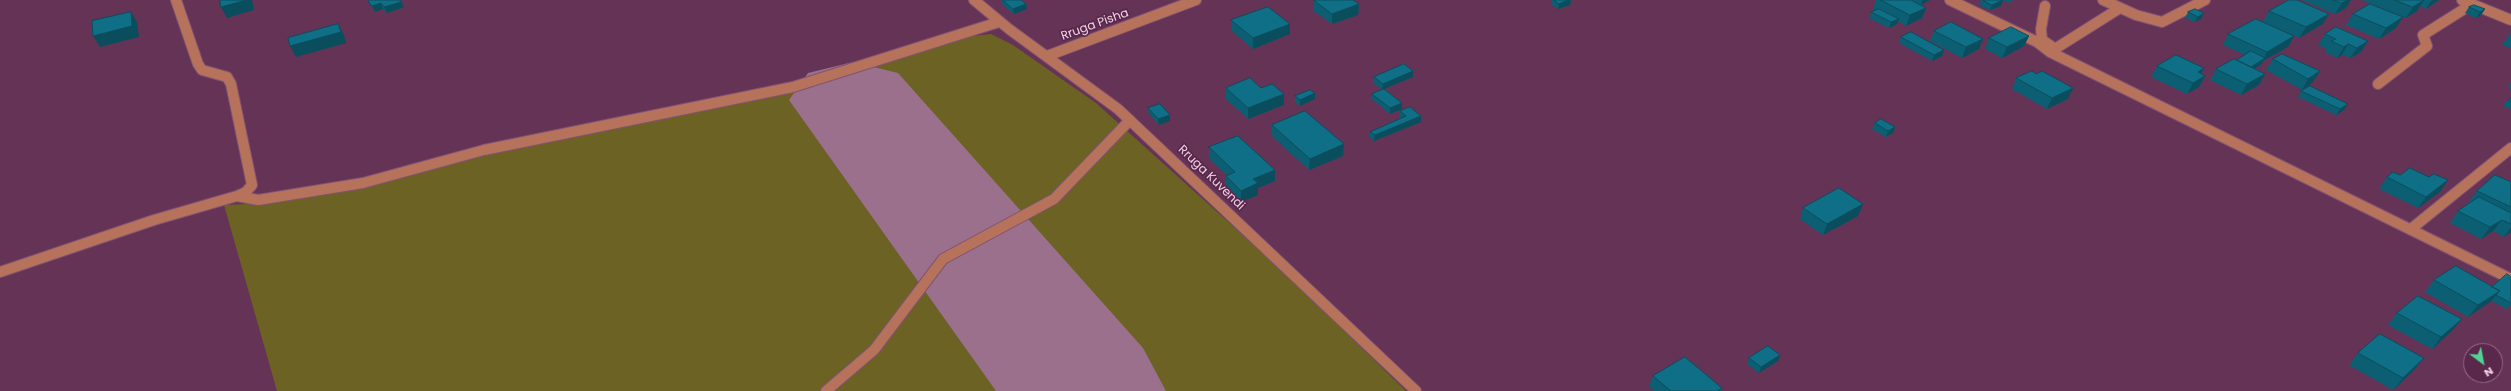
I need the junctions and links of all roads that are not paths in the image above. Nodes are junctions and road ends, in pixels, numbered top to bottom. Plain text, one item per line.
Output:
1 (176, 0) edge
2 (974, 0) edge
3 (1196, 0) edge
4 (1950, 0) edge
5 (2103, 0) edge
6 (2204, 0) edge
7 (2462, 0) edge
8 (2472, 4) junction
9 (2045, 6) dead end
10 (2120, 8) junction
11 (2511, 20) edge
12 (999, 22) junction
13 (2053, 50) junction
14 (1047, 56) junction
15 (2378, 84) dead end
16 (1130, 120) junction
17 (2511, 148) edge
18 (237, 196) junction
19 (2411, 229) junction
20 (0, 272) edge
21 (2511, 279) edge
22 (826, 391) edge
23 (1416, 391) edge

1 - 18 street
2 - 12 street, Rruga Kuvendi
3 - 14 street, Rruga Pisha
4 - 13 street
5 - 10 street
6 - 10 street
7 - 8 street
8 - 11 street
8 - 15 street
9 - 13 street
10 - 13 street
12 - 14 street, Rruga Kuvendi
12 - 18 street
13 - 19 street
14 - 16 street, Rruga Kuvendi
16 - 22 street
16 - 23 street, Rruga Kuvendi
17 - 19 street
18 - 20 street
19 - 21 street

